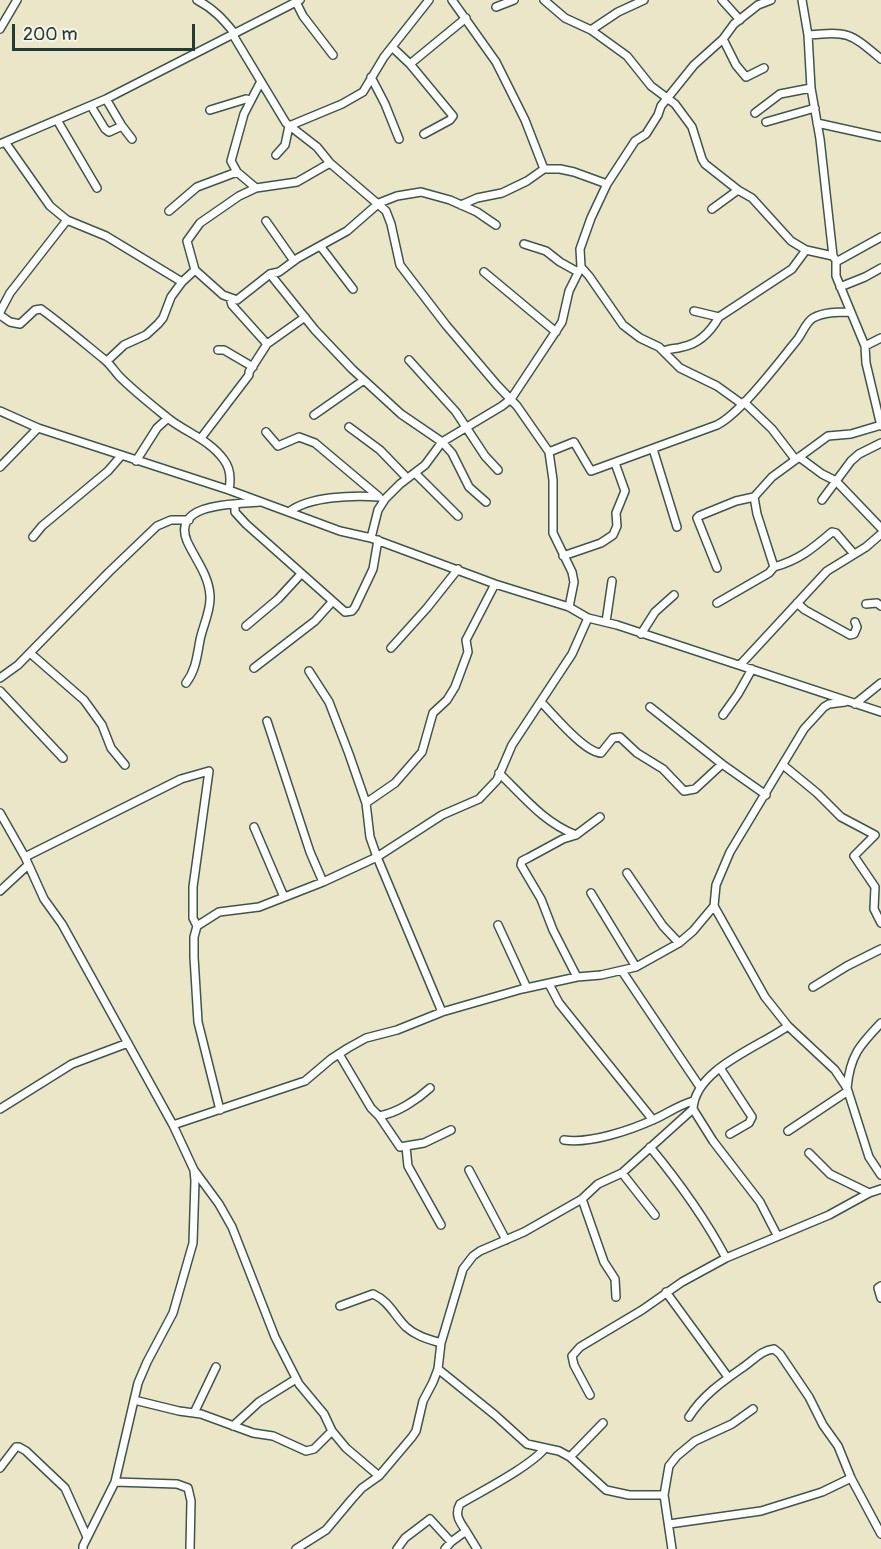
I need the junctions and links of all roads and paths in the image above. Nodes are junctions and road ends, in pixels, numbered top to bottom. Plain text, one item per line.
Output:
1 (17, 0) edge
2 (197, 0) edge
3 (429, 0) edge
4 (452, 0) edge
5 (514, 0) edge
6 (544, 0) edge
7 (644, 0) edge
8 (722, 0) edge
9 (771, 0) edge
10 (802, 0) edge
11 (298, 1) edge
12 (496, 7) dead end
13 (466, 18) junction
14 (740, 20) junction
15 (0, 29) edge
16 (591, 30) junction
17 (234, 34) junction
18 (808, 34) junction
19 (723, 39) junction
20 (392, 46) junction
21 (333, 55) dead end
22 (881, 59) edge
23 (410, 64) junction
24 (764, 68) dead end
25 (371, 77) junction
26 (260, 83) junction
27 (811, 88) junction
28 (668, 97) junction
29 (106, 99) junction
30 (250, 99) junction
31 (91, 106) junction
32 (815, 108) junction
33 (210, 110) dead end
34 (755, 112) dead end
35 (57, 120) junction
36 (766, 122) dead end
37 (817, 123) junction
38 (122, 126) junction
39 (289, 126) junction
40 (424, 134) dead end
41 (881, 137) edge
42 (132, 139) dead end
43 (399, 139) dead end
44 (2, 143) edge
45 (276, 155) dead end
46 (330, 164) junction
47 (544, 169) junction
48 (237, 172) junction
49 (608, 184) junction
50 (97, 188) dead end
51 (256, 188) junction
52 (738, 190) junction
53 (379, 203) junction
54 (461, 205) junction
55 (712, 209) dead end
56 (169, 211) dead end
57 (68, 220) junction
58 (266, 221) dead end
59 (496, 225) dead end
60 (881, 237) edge
61 (524, 244) dead end
62 (321, 247) junction
63 (806, 250) junction
64 (834, 259) junction
65 (294, 261) junction
66 (881, 268) edge
67 (579, 269) junction
68 (195, 270) junction
69 (484, 272) dead end
70 (270, 274) junction
71 (182, 282) junction
72 (840, 287) junction
73 (353, 289) dead end
74 (230, 298) junction
75 (694, 311) dead end
76 (850, 312) junction
77 (0, 313) edge
78 (305, 317) junction
79 (719, 317) junction
80 (556, 332) junction
81 (881, 338) edge
82 (267, 344) junction
83 (865, 346) junction
84 (218, 350) dead end
85 (664, 351) junction
86 (409, 360) dead end
87 (108, 361) junction
88 (253, 367) junction
89 (364, 380) junction
90 (511, 399) junction
91 (743, 403) junction
92 (0, 411) edge
93 (314, 414) dead end
94 (168, 418) junction
95 (881, 425) edge
96 (467, 426) junction
97 (349, 427) dead end
98 (38, 428) junction
99 (266, 432) dead end
100 (201, 438) junction
101 (442, 442) junction
102 (881, 443) edge
103 (653, 449) junction
104 (549, 452) junction
105 (121, 456) junction
106 (797, 458) junction
107 (136, 460) junction
108 (615, 463) junction
109 (0, 467) edge
110 (498, 470) dead end
111 (415, 473) junction
112 (408, 478) junction
113 (836, 481) junction
114 (229, 490) junction
115 (378, 496) junction
116 (754, 497) junction
117 (385, 499) junction
118 (822, 500) dead end
119 (261, 502) junction
120 (486, 502) dead end
121 (235, 504) junction
122 (289, 512) junction
123 (458, 516) dead end
124 (189, 520) junction
125 (677, 527) dead end
126 (881, 528) edge
127 (881, 534) edge
128 (33, 537) dead end
129 (374, 539) junction
130 (854, 554) junction
131 (563, 556) junction
132 (774, 567) junction
133 (717, 568) dead end
134 (458, 569) junction
135 (301, 574) junction
136 (612, 581) dead end
137 (495, 584) junction
138 (674, 594) dead end
139 (332, 602) junction
140 (717, 603) dead end
141 (797, 603) junction
142 (866, 604) dead end
143 (881, 606) edge
144 (568, 607) junction
145 (588, 618) junction
146 (606, 622) junction
147 (855, 622) dead end
148 (246, 626) dead end
149 (641, 633) junction
150 (391, 648) dead end
151 (30, 653) junction
152 (740, 665) junction
153 (254, 668) dead end
154 (752, 669) junction
155 (309, 671) dead end
156 (0, 678) edge
157 (186, 683) dead end
158 (881, 683) edge
159 (0, 691) edge
160 (541, 702) junction
161 (851, 702) junction
162 (650, 707) dead end
163 (881, 712) edge
164 (723, 715) dead end
165 (267, 721) dead end
166 (63, 758) dead end
167 (722, 764) junction
168 (125, 765) dead end
169 (783, 765) junction
170 (499, 773) junction
171 (766, 795) junction
172 (366, 802) junction
173 (0, 813) edge
174 (600, 817) dead end
175 (254, 827) dead end
176 (576, 835) junction
177 (878, 835) edge
178 (377, 857) junction
179 (27, 861) junction
180 (627, 873) dead end
181 (323, 882) junction
182 (0, 891) edge
183 (591, 893) dead end
184 (284, 897) junction
185 (714, 906) junction
186 (703, 919) junction
187 (722, 919) junction
188 (881, 923) edge
189 (197, 926) junction
190 (498, 926) dead end
191 (679, 943) junction
192 (881, 949) edge
193 (636, 967) junction
194 (622, 971) junction
195 (577, 977) junction
196 (549, 984) junction
197 (813, 987) dead end
198 (527, 988) junction
199 (442, 1012) junction
200 (881, 1023) edge
201 (788, 1026) junction
202 (128, 1043) junction
203 (339, 1054) junction
204 (720, 1068) junction
205 (700, 1087) junction
206 (430, 1088) dead end
207 (848, 1090) junction
208 (693, 1105) junction
209 (0, 1109) edge
210 (220, 1110) junction
211 (379, 1116) junction
212 (653, 1120) junction
213 (173, 1125) junction
214 (451, 1130) dead end
215 (788, 1131) dead end
216 (730, 1134) dead end
217 (564, 1140) dead end
218 (650, 1147) junction
219 (406, 1148) junction
220 (809, 1153) dead end
221 (194, 1170) junction
222 (469, 1170) dead end
223 (622, 1173) junction
224 (881, 1175) edge
225 (881, 1189) edge
226 (868, 1193) junction
227 (582, 1199) junction
228 (655, 1215) dead end
229 (441, 1225) dead end
230 (777, 1235) junction
231 (506, 1240) junction
232 (726, 1258) junction
233 (881, 1286) edge
234 (666, 1292) junction
235 (616, 1297) dead end
236 (881, 1298) edge
237 (340, 1306) dead end
238 (441, 1343) junction
239 (216, 1367) dead end
240 (438, 1369) junction
241 (728, 1377) junction
242 (296, 1379) junction
243 (590, 1395) dead end
244 (135, 1400) junction
245 (753, 1409) dead end
246 (194, 1413) junction
247 (688, 1417) dead end
248 (603, 1423) dead end
249 (233, 1426) junction
250 (332, 1431) junction
251 (545, 1448) junction
252 (570, 1457) junction
253 (0, 1468) edge
254 (379, 1476) junction
255 (851, 1478) junction
256 (115, 1482) junction
257 (664, 1495) junction
258 (669, 1524) junction
259 (466, 1531) junction
260 (881, 1534) edge
261 (87, 1538) junction
262 (451, 1542) junction
263 (82, 1548) edge
264 (190, 1549) edge
265 (296, 1549) edge
266 (397, 1549) edge
267 (445, 1549) edge
268 (477, 1549) edge
269 (672, 1549) edge

1 - 15 street
2 - 17 street
3 - 20 street
4 - 13 street
5 - 12 street
6 - 16 street
7 - 16 street
8 - 14 street
9 - 14 street
10 - 18 street
11 - 17 street
11 - 21 street
13 - 23 street
13 - 47 street
14 - 19 street
16 - 28 street
17 - 26 street
17 - 29 street
18 - 22 street
18 - 27 street
19 - 24 street
19 - 28 street
20 - 23 street
20 - 25 street
23 - 40 street
25 - 39 street
25 - 43 street
26 - 30 street
26 - 39 street
27 - 32 street
27 - 34 street
28 - 49 street
28 - 52 street
29 - 31 street
29 - 38 street
30 - 33 street
30 - 48 street
31 - 35 street
31 - 38 street
32 - 36 street
32 - 37 street
35 - 44 street
35 - 50 street
37 - 41 street
37 - 64 street
38 - 42 street
39 - 45 street
39 - 46 street
44 - 57 street
46 - 51 street
46 - 53 street
47 - 49 street
47 - 54 street
48 - 51 street
48 - 56 street
49 - 67 street
51 - 68 street
52 - 55 street
52 - 63 street
53 - 54 street
53 - 62 street
53 - 90 street
54 - 59 street
57 - 71 street
57 - 77 street
58 - 65 street
60 - 64 street
61 - 67 street
62 - 65 street
62 - 73 street
63 - 64 street
63 - 79 street
64 - 72 street
65 - 70 street
66 - 72 street
67 - 80 street
67 - 85 street
68 - 71 street
68 - 74 street
69 - 80 street
70 - 74 street
70 - 78 street
71 - 87 street
72 - 76 street
74 - 82 street
75 - 79 street
76 - 83 street
76 - 91 street
77 - 87 street
78 - 82 street
78 - 89 street
79 - 85 street
80 - 90 street
81 - 83 street
82 - 88 street
83 - 95 street
84 - 88 street
85 - 91 street
86 - 96 street
87 - 94 street
88 - 100 street
89 - 93 street
89 - 101 street
90 - 96 street
90 - 104 street
91 - 103 street
91 - 106 street
92 - 98 street
94 - 100 street
94 - 107 street
95 - 106 street
96 - 101 street
96 - 110 street
97 - 112 street
98 - 105 street
98 - 109 street
99 - 115 street
100 - 114 street
101 - 111 street
101 - 120 street
102 - 113 street
103 - 108 street
103 - 125 street
104 - 108 street
104 - 131 street
105 - 107 street
105 - 128 street
106 - 113 street
106 - 116 street
107 - 114 street
108 - 131 street
111 - 112 street
111 - 123 street
112 - 117 street
113 - 118 street
113 - 126 street
114 - 119 street
115 - 117 street
115 - 122 street
116 - 132 street
116 - 133 street
117 - 129 street
119 - 121 street
119 - 122 street
121 - 124 street
121 - 135 street
122 - 129 street
124 - 151 street
124 - 157 street
127 - 130 street
129 - 134 street
129 - 139 street
130 - 132 street
130 - 141 street
131 - 144 street
132 - 140 street
134 - 137 street
134 - 150 street
135 - 139 street
135 - 148 street
136 - 146 street
137 - 144 street
137 - 172 street
138 - 149 street
139 - 153 street
141 - 147 street
141 - 152 street
142 - 143 street
144 - 145 street
145 - 146 street
145 - 160 street
146 - 149 street
149 - 152 street
151 - 156 street
151 - 168 street
152 - 154 street
154 - 161 street
154 - 164 street
155 - 172 street
158 - 161 street
159 - 166 street
160 - 167 street
160 - 170 street
161 - 163 street
161 - 169 street
162 - 167 street
165 - 181 street
167 - 171 street
169 - 171 street
169 - 177 street
170 - 176 street
170 - 178 street
171 - 185 street
172 - 178 street
173 - 179 street
174 - 176 street
175 - 184 street
176 - 195 street
177 - 188 street
178 - 181 street
178 - 199 street
179 - 182 street
179 - 189 street
179 - 202 street
180 - 191 street
181 - 184 street
183 - 193 street
184 - 189 street
185 - 186 street
185 - 187 street
186 - 187 street
186 - 191 street
187 - 201 street
189 - 210 street
190 - 198 street
191 - 193 street
192 - 197 street
193 - 194 street
194 - 195 street
194 - 205 street
195 - 196 street
196 - 198 street
196 - 212 street
198 - 199 street
199 - 203 street
200 - 207 street
201 - 204 street
201 - 207 street
202 - 209 street
202 - 213 street
203 - 210 street
203 - 211 street
204 - 205 street
204 - 216 street
205 - 208 street
206 - 211 street
207 - 215 street
207 - 224 street
208 - 212 street
208 - 218 street
208 - 230 street
210 - 213 street
211 - 219 street
212 - 217 street
213 - 221 street
214 - 219 street
218 - 223 street
218 - 232 street
219 - 229 street
220 - 226 street
221 - 242 street
221 - 244 street
222 - 231 street
223 - 227 street
223 - 228 street
225 - 226 street
226 - 230 street
227 - 231 street
227 - 235 street
230 - 232 street
231 - 238 street
232 - 234 street
233 - 236 street
234 - 241 street
234 - 243 street
237 - 238 street
238 - 240 street
239 - 246 street
240 - 251 street
240 - 254 street
241 - 247 street
241 - 255 street
242 - 249 street
242 - 250 street
244 - 246 street
244 - 256 street
245 - 257 street
246 - 249 street
248 - 252 street
249 - 250 street
250 - 254 street
251 - 252 street
251 - 259 street
252 - 257 street
253 - 261 street
254 - 265 street
255 - 258 street
255 - 260 street
256 - 261 street
256 - 264 street
257 - 258 street
258 - 269 street
259 - 262 street
259 - 268 street
261 - 263 street
262 - 266 street
262 - 267 street

